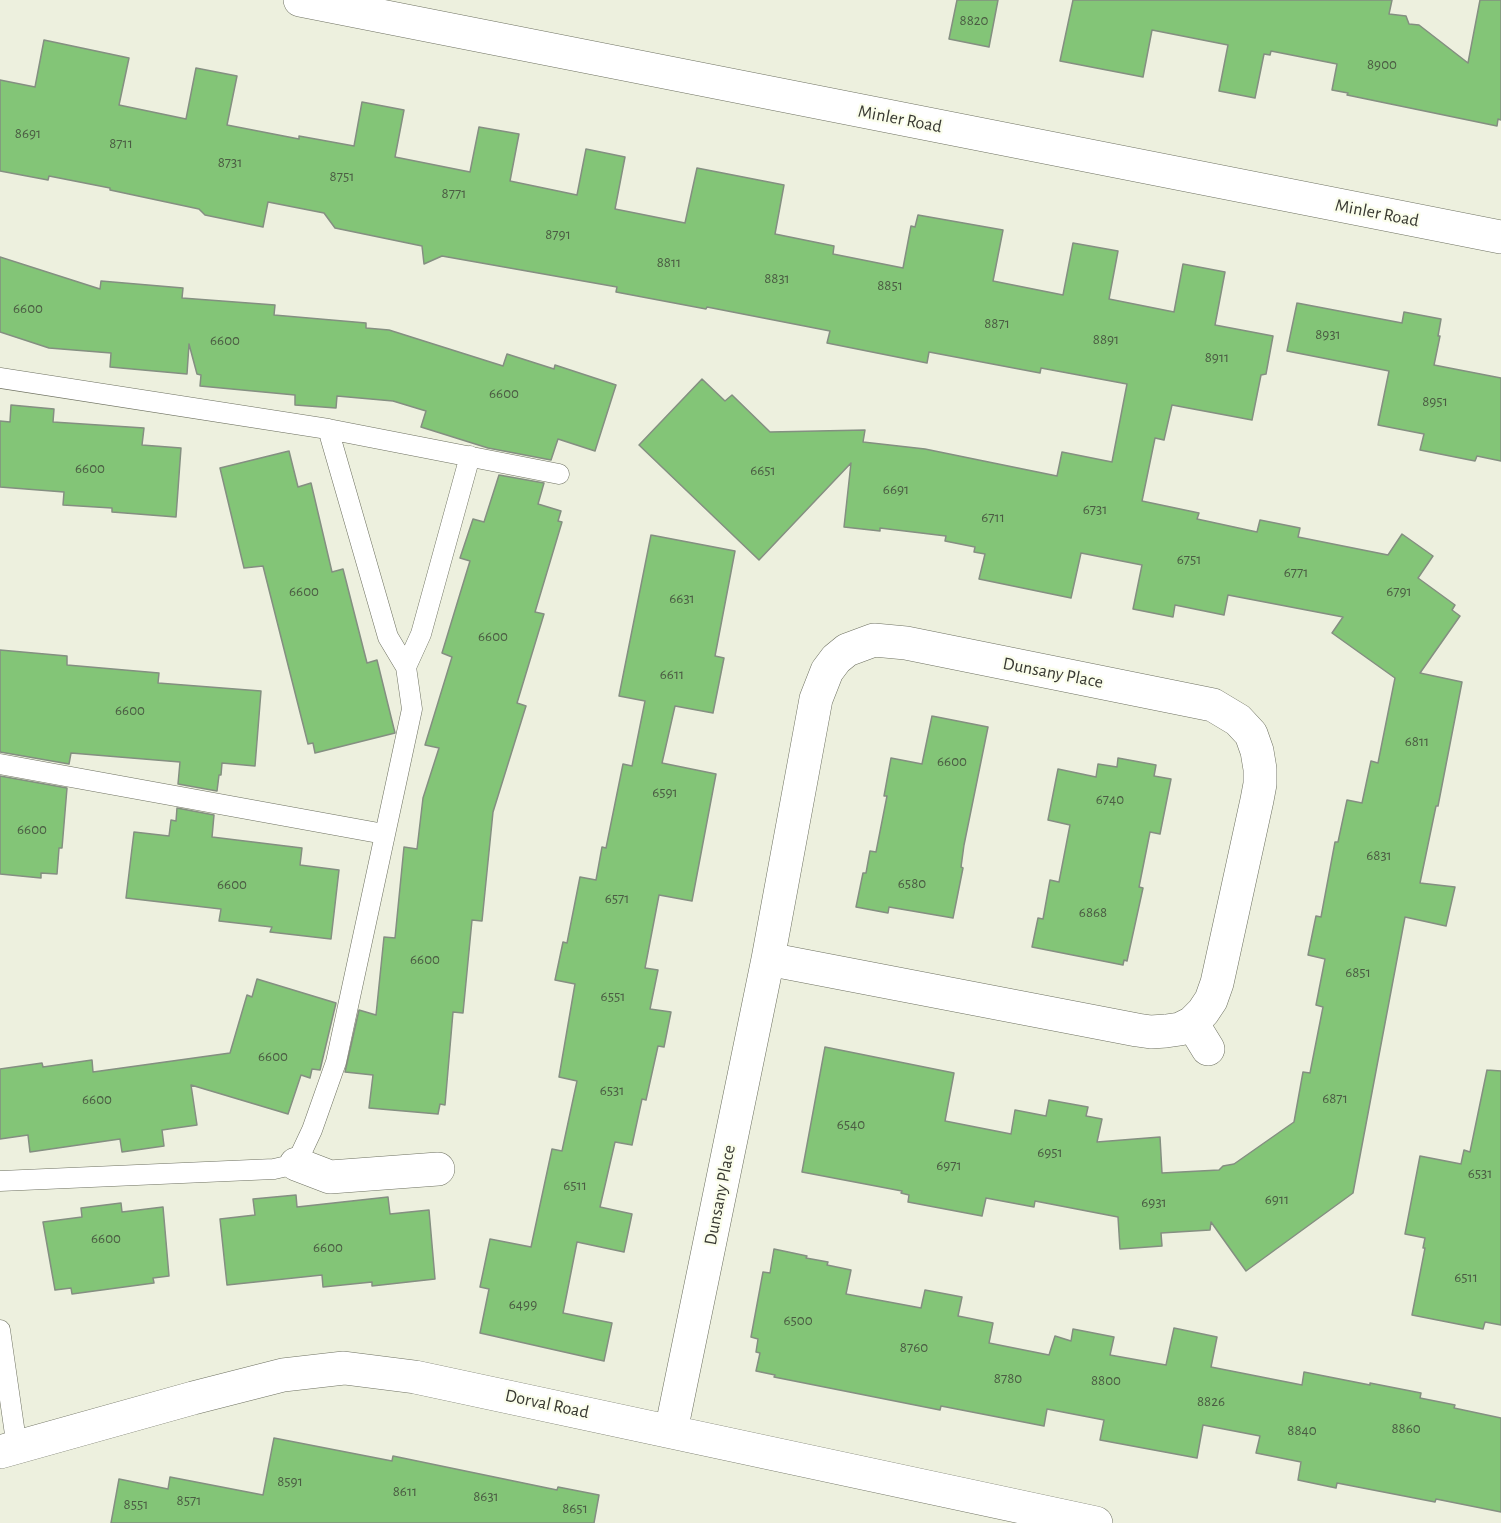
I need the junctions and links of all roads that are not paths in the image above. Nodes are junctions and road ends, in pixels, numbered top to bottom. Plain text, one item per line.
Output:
1 (300, 0) edge
2 (1501, 237) edge
3 (0, 378) edge
4 (328, 429) junction
5 (470, 456) junction
6 (559, 474) dead end
7 (406, 667) junction
8 (0, 764) edge
9 (384, 834) junction
10 (768, 959) junction
11 (296, 1164) junction
12 (438, 1169) dead end
13 (0, 1181) edge
14 (0, 1330) edge
15 (671, 1431) junction
16 (8, 1450) edge
17 (1093, 1523) edge

1 - 2 street, Minler Road
3 - 4 lane
4 - 5 lane
4 - 7 lane
5 - 6 lane
5 - 7 lane
7 - 9 lane
8 - 9 lane
9 - 11 lane
10 - 10 street, Dunsany Place
10 - 15 street, Dunsany Place
11 - 12 street
11 - 13 lane
14 - 16 lane
15 - 16 street, Dorval Road
15 - 17 street, Dorval Road

